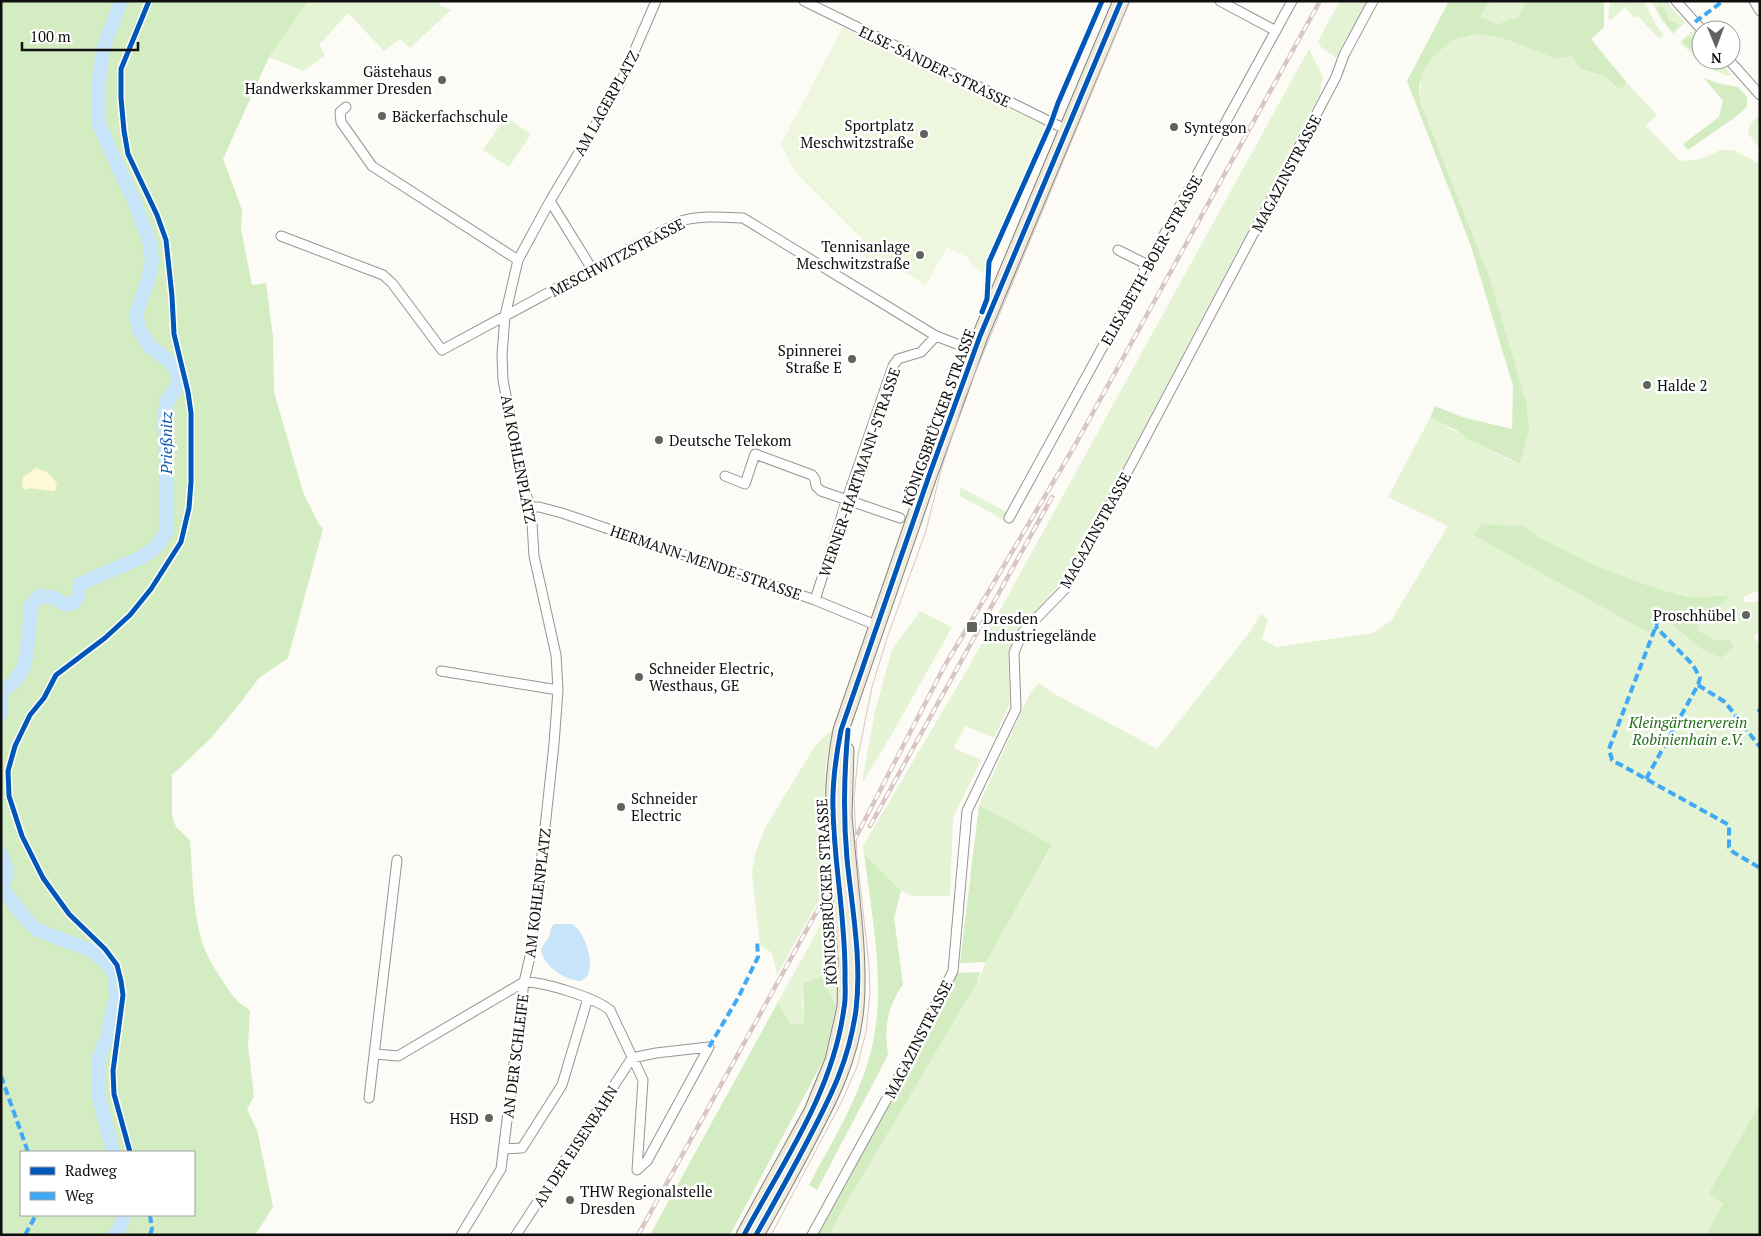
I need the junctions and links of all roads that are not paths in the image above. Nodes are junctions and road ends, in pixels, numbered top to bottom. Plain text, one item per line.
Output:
1 (656, 1) edge
2 (804, 1) edge
3 (1121, 1) edge
4 (1220, 1) edge
5 (1292, 1) edge
6 (1373, 1) edge
7 (1676, 1) edge
8 (1754, 1) edge
9 (1760, 11) edge
10 (1693, 20) edge
11 (1276, 31) junction
12 (1738, 70) edge
13 (1758, 90) edge
14 (346, 107) dead end
15 (1067, 130) junction
16 (550, 201) junction
17 (281, 236) dead end
18 (1118, 250) dead end
19 (518, 260) junction
20 (1148, 265) junction
21 (592, 269) junction
22 (505, 316) junction
23 (936, 336) junction
24 (975, 351) junction
25 (725, 476) dead end
26 (847, 499) junction
27 (531, 507) junction
28 (900, 518) dead end
29 (1009, 518) dead end
30 (814, 600) junction
31 (878, 626) junction
32 (441, 671) dead end
33 (558, 690) junction
34 (850, 707) junction
35 (397, 860) dead end
36 (524, 982) junction
37 (588, 998) junction
38 (375, 1054) junction
39 (632, 1058) junction
40 (369, 1098) dead end
41 (504, 1149) junction
42 (461, 1235) edge
43 (516, 1235) edge
44 (744, 1235) edge
45 (756, 1235) edge
46 (812, 1235) edge

1 - 16 street, AM LAGERPLATZ
2 - 15 street, ELSE-SANDER-STRASSE
3 - 15 main road, KÖNIGSBRÜCKER STRASSE
4 - 11 street
5 - 11 street, ELISABETH-BOER-STRASSE
6 - 46 street, MAGAZINSTRASSE
7 - 10 street
8 - 9 street
11 - 20 street, ELISABETH-BOER-STRASSE
12 - 13 street
14 - 19 street
15 - 24 main road, KÖNIGSBRÜCKER STRASSE
16 - 19 street, AM LAGERPLATZ
16 - 21 street
17 - 22 street, MESCHWITZSTRASSE
18 - 20 street
19 - 22 street, AM LAGERPLATZ
20 - 29 street, ELISABETH-BOER-STRASSE
21 - 22 street, MESCHWITZSTRASSE
21 - 23 street, MESCHWITZSTRASSE
22 - 27 street, AM KOHLENPLATZ
23 - 24 street, MESCHWITZSTRASSE
23 - 26 street, WERNER-HARTMANN-STRASSE
24 - 31 main road, KÖNIGSBRÜCKER STRASSE
25 - 26 street
26 - 28 street
26 - 30 street, WERNER-HARTMANN-STRASSE
27 - 30 street, HERMANN-MENDE-STRASSE
27 - 33 street, AM KOHLENPLATZ
30 - 31 street, HERMANN-MENDE-STRASSE
31 - 34 main road, KÖNIGSBRÜCKER STRASSE
32 - 33 street
33 - 36 street, AM KOHLENPLATZ
34 - 44 main road, KÖNIGSBRÜCKER STRASSE, bridge
34 - 45 main road, KÖNIGSBRÜCKER STRASSE, bridge
35 - 38 street
36 - 37 street
36 - 38 street, AN DER SCHLEIFE
36 - 41 street, AN DER SCHLEIFE
37 - 39 street
37 - 41 street, AN DER SCHLEIFE
38 - 40 street
39 - 39 street, AN DER EISENBAHN
39 - 43 street, AN DER EISENBAHN
41 - 42 street, AN DER SCHLEIFE

